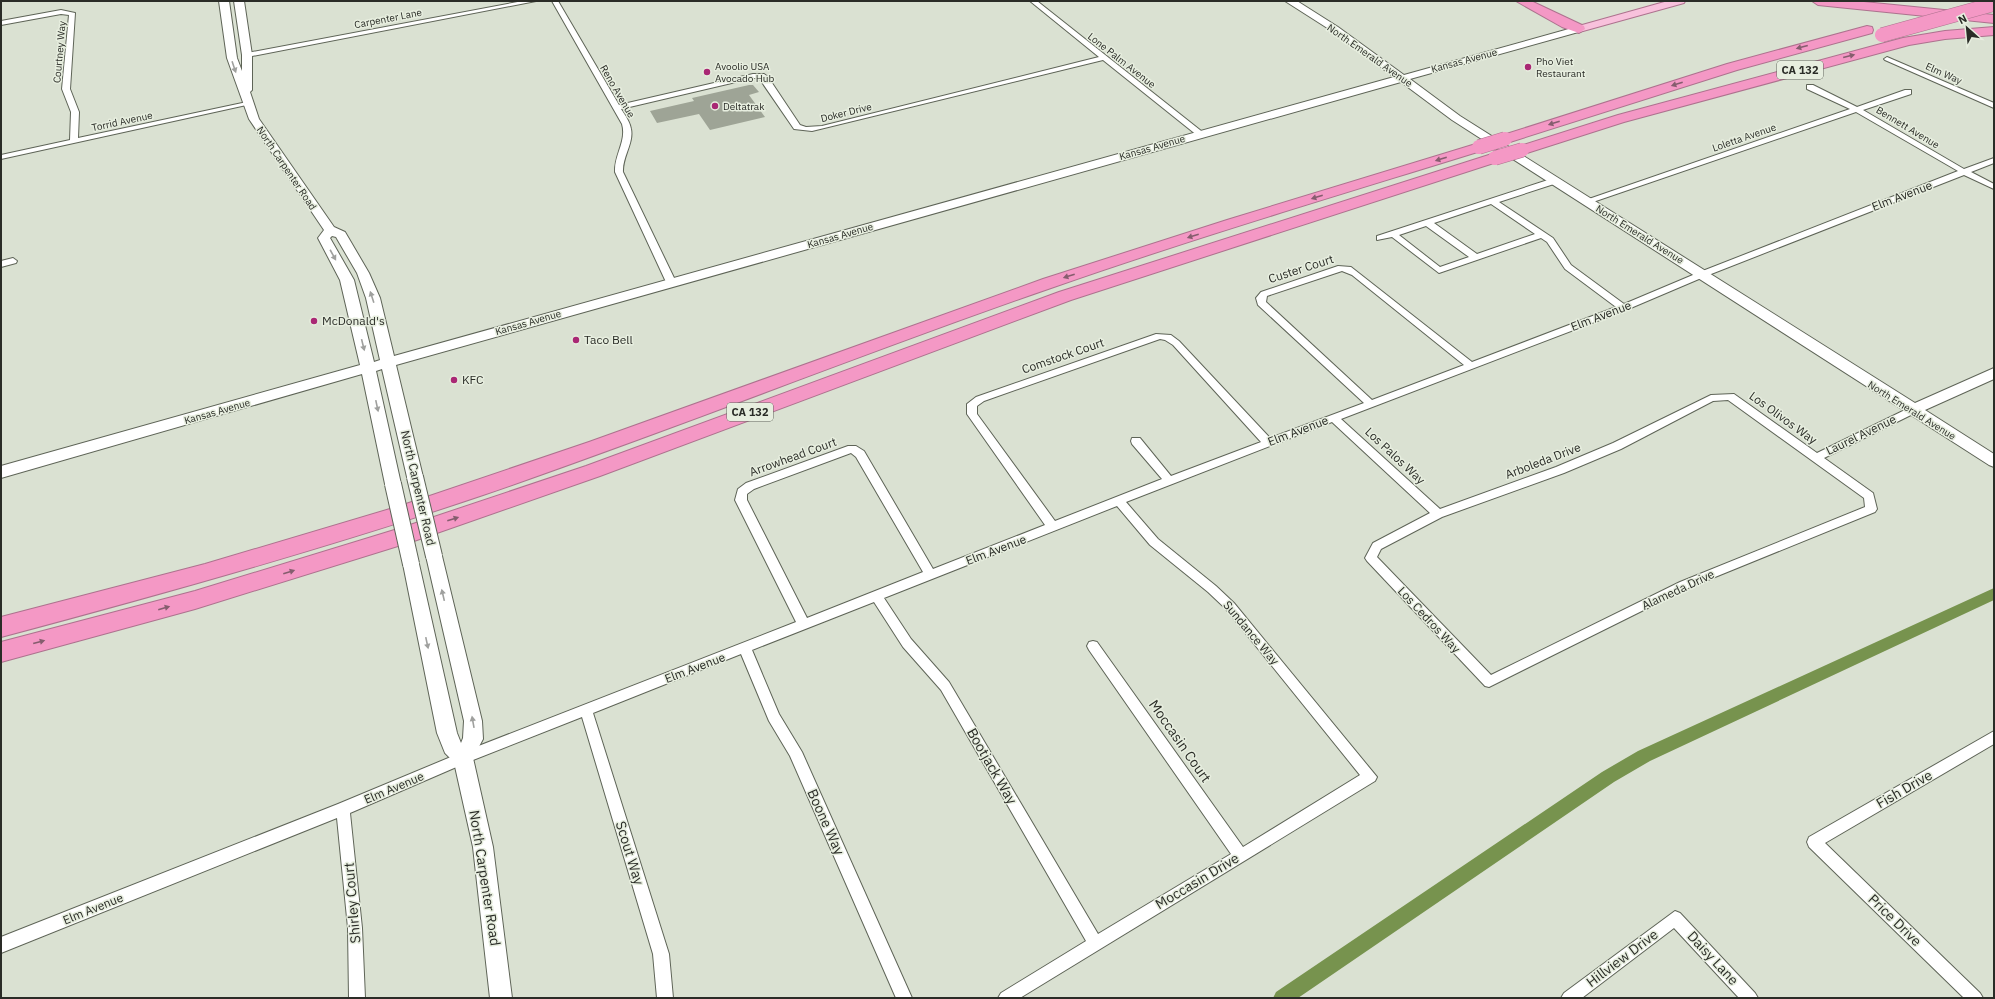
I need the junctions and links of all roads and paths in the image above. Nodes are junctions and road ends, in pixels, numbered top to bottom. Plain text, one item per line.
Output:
1 (224, 1) edge
2 (533, 1) edge
3 (555, 1) edge
4 (1033, 1) edge
5 (1290, 1) edge
6 (1522, 1) edge
7 (1532, 1) edge
8 (1680, 1) edge
9 (1818, 1) edge
10 (1885, 1) edge
11 (1976, 1) edge
12 (237, 2) edge
13 (1994, 3) edge
14 (1994, 11) edge
15 (1994, 19) edge
16 (1, 23) edge
17 (227, 24) junction
18 (1579, 29) junction
19 (1994, 31) edge
20 (247, 55) junction
21 (1103, 58) junction
22 (1886, 59) dead end
23 (1402, 77) junction
24 (1810, 87) dead end
25 (1908, 92) dead end
26 (247, 104) junction
27 (1994, 106) edge
28 (617, 108) junction
29 (1858, 110) junction
30 (1609, 122) junction
31 (1200, 134) junction
32 (74, 142) junction
33 (1, 157) edge
34 (1994, 160) edge
35 (1964, 172) junction
36 (1554, 181) junction
37 (1994, 187) edge
38 (1492, 201) junction
39 (1587, 201) junction
40 (1428, 223) junction
41 (330, 230) junction
42 (1393, 234) junction
43 (1541, 235) junction
44 (1380, 238) dead end
45 (1475, 257) junction
46 (14, 261) dead end
47 (1, 264) edge
48 (1703, 274) junction
49 (671, 282) junction
50 (1623, 308) junction
51 (388, 362) junction
52 (1471, 366) junction
53 (368, 368) junction
54 (1994, 374) edge
55 (1730, 396) joint
56 (1371, 404) junction
57 (1913, 410) junction
58 (1334, 418) junction
59 (1136, 441) dead end
60 (1268, 443) junction
61 (1816, 458) junction
62 (1994, 461) edge
63 (1, 472) edge
64 (1170, 482) junction
65 (1120, 502) junction
66 (1871, 509) joint
67 (1438, 514) junction
68 (1053, 527) junction
69 (1371, 558) joint
70 (931, 575) junction
71 (877, 596) junction
72 (804, 626) junction
73 (1, 627) edge
74 (1093, 646) dead end
75 (745, 648) junction
76 (1, 652) edge
77 (1489, 682) joint
78 (586, 710) junction
79 (1994, 737) edge
80 (463, 758) junction
81 (1370, 777) joint
82 (343, 809) junction
83 (1814, 842) joint
84 (1240, 855) junction
85 (1675, 918) joint
86 (1095, 944) junction
87 (1, 946) edge
88 (357, 998) edge
89 (501, 998) edge
90 (665, 998) edge
91 (904, 998) edge
92 (1006, 998) edge
93 (1569, 998) edge
94 (1750, 998) edge
95 (1975, 998) edge

1 - 17 main road, North Carpenter Road
2 - 20 street, Carpenter Lane
3 - 28 street, Reno Avenue
4 - 21 street, Lone Palm Avenue
5 - 23 main road, North Emerald Avenue
6 - 18 highway
7 - 18 highway
8 - 18 main road, Kansas Avenue
9 - 15 highway
10 - 14 highway
11 - 13 highway
11 -> 73 highway, CA 132, bridge
12 - 20 main road, North Carpenter Road
13 - 30 highway, bridge
16 - 32 street, Courtney Way
17 - 20 main road
17 -> 26 main road, North Carpenter Road
18 - 23 main road, Kansas Avenue
30 -> 19 highway, CA 132
20 - 26 main road, North Carpenter Road
21 - 28 street, Doker Drive
21 - 31 street, Lone Palm Avenue
22 - 27 street, Elm Way
23 - 31 main road, Kansas Avenue
23 - 36 main road, North Emerald Avenue
24 - 29 street, Bennett Avenue
25 - 29 street, Loletta Avenue
26 - 32 street, Torrid Avenue
26 - 41 main road, North Carpenter Road
28 - 49 street, Reno Avenue
29 - 35 street, Bennett Avenue
29 - 39 street, Loletta Avenue
76 -> 30 highway, CA 132, bridge
31 - 49 main road, Kansas Avenue
32 - 33 street, Torrid Avenue
34 - 35 street, Elm Avenue
35 - 37 street, Bennett Avenue
35 - 48 street, Elm Avenue
36 - 38 street
36 - 39 main road, North Emerald Avenue
38 - 40 street
38 - 43 street
39 - 48 main road, North Emerald Avenue
40 - 42 street
40 - 45 street
51 -> 41 main road, North Carpenter Road
41 -> 53 main road, North Carpenter Road
42 - 44 street
42 - 45 street
43 - 45 street
43 - 50 street
46 - 47 street
48 - 50 street, Elm Avenue
48 - 57 main road, North Emerald Avenue
49 - 51 main road, Kansas Avenue
50 - 52 street, Elm Avenue
51 - 53 main road, Kansas Avenue
80 -> 51 main road, North Carpenter Road, bridge
52 - 56 street, Elm Avenue
52 - 56 street, Custer Court
53 - 63 main road, Kansas Avenue
53 -> 80 main road, North Carpenter Road, bridge
54 - 57 main road, Laurel Avenue
55 - 61 street, Los Olivos Way
55 - 67 street, Arboleda Drive
56 - 58 street, Elm Avenue
57 - 61 street, Laurel Avenue
57 - 62 main road, North Emerald Avenue
58 - 60 street, Elm Avenue
58 - 67 street, Los Palos Way
59 - 64 street
60 - 64 street, Elm Avenue
60 - 68 street, Comstock Court
61 - 66 street, Los Olivos Way
64 - 65 street, Elm Avenue
65 - 68 street, Elm Avenue
65 - 81 street, Sundance Way
66 - 77 street, Alameda Drive
67 - 69 street, Arboleda Drive
68 - 70 street, Elm Avenue
69 - 77 street, Los Cedros Way
70 - 71 street, Elm Avenue
70 - 72 street, Arrowhead Court
71 - 72 street, Elm Avenue
71 - 86 street, Bootjack Way
72 - 75 street, Elm Avenue
74 - 84 street, Moccasin Court
75 - 78 street, Elm Avenue
75 - 91 street, Boone Way
78 - 80 street, Elm Avenue
78 - 90 street, Scout Way
79 - 83 street, Fish Drive
80 - 82 street, Elm Avenue
80 - 89 main road, North Carpenter Road
81 - 84 street, Moccasin Drive
82 - 87 street, Elm Avenue
82 - 88 street, Shirley Court
83 - 95 street, Price Drive
84 - 86 street, Moccasin Drive
85 - 93 street, Hillview Drive
85 - 94 street, Daisy Lane
86 - 92 street, Moccasin Drive

